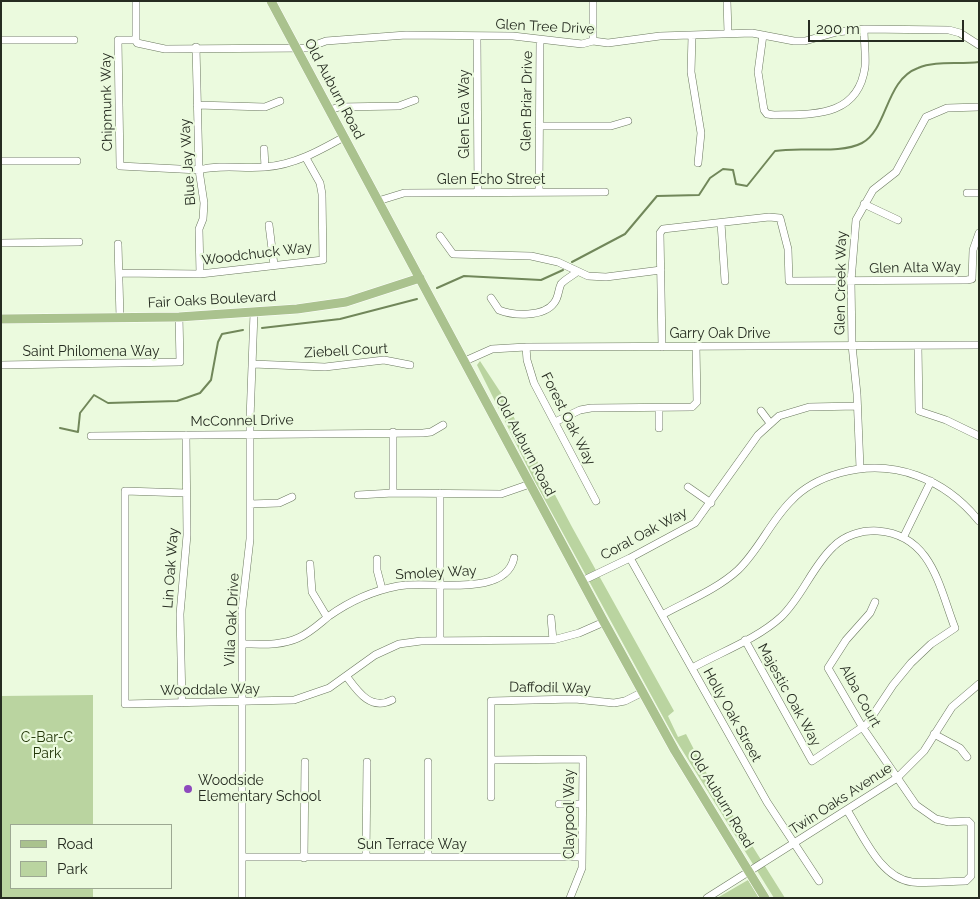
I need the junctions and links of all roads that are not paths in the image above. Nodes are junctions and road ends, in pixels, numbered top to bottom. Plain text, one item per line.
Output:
1 (136, 1) edge
2 (271, 1) edge
3 (278, 1) edge
4 (593, 1) edge
5 (727, 1) edge
6 (282, 21) junction
7 (864, 29) junction
8 (728, 33) junction
9 (763, 35) junction
10 (477, 36) junction
11 (692, 36) junction
12 (1, 40) edge
13 (74, 40) dead end
14 (136, 40) junction
15 (540, 40) junction
16 (593, 41) junction
17 (979, 45) edge
18 (296, 47) junction
19 (196, 48) junction
20 (414, 100) dead end
21 (280, 101) dead end
22 (197, 105) junction
23 (979, 107) edge
24 (330, 110) junction
25 (628, 121) dead end
26 (539, 126) junction
27 (344, 137) junction
28 (264, 149) dead end
29 (306, 158) junction
30 (1, 161) edge
31 (77, 161) dead end
32 (698, 163) dead end
33 (265, 167) junction
34 (199, 170) junction
35 (539, 192) junction
36 (605, 192) dead end
37 (478, 193) junction
38 (966, 193) dead end
39 (979, 193) edge
40 (378, 201) junction
41 (864, 204) junction
42 (898, 220) dead end
43 (721, 223) junction
44 (269, 225) dead end
45 (979, 233) edge
46 (440, 236) dead end
47 (1, 242) edge
48 (79, 242) dead end
49 (118, 244) dead end
50 (274, 265) junction
51 (661, 270) junction
52 (577, 272) junction
53 (119, 273) junction
54 (200, 274) junction
55 (420, 278) junction
56 (725, 281) dead end
57 (851, 281) junction
58 (491, 298) dead end
59 (254, 313) junction
60 (120, 318) junction
61 (179, 318) junction
62 (1, 319) edge
63 (852, 345) junction
64 (979, 345) edge
65 (696, 346) junction
66 (918, 346) junction
67 (526, 347) junction
68 (662, 347) junction
69 (464, 361) junction
70 (253, 364) junction
71 (1, 365) edge
72 (410, 365) dead end
73 (858, 406) junction
74 (659, 408) junction
75 (761, 411) dead end
76 (555, 422) junction
77 (770, 423) junction
78 (443, 425) dead end
79 (659, 428) dead end
80 (393, 432) junction
81 (250, 433) junction
82 (186, 435) junction
83 (91, 436) dead end
84 (979, 436) edge
85 (860, 468) junction
86 (930, 481) junction
87 (530, 484) junction
88 (688, 487) dead end
89 (186, 493) junction
90 (393, 493) junction
91 (440, 493) junction
92 (358, 495) dead end
93 (292, 497) dead end
94 (596, 500) dead end
95 (711, 503) junction
96 (250, 504) junction
97 (979, 521) edge
98 (904, 536) junction
99 (514, 558) dead end
100 (630, 558) junction
101 (377, 559) dead end
102 (310, 564) dead end
103 (582, 581) junction
104 (440, 584) junction
105 (382, 589) junction
106 (875, 602) dead end
107 (662, 615) junction
108 (327, 617) junction
109 (551, 618) dead end
110 (604, 622) junction
111 (554, 640) junction
112 (744, 640) junction
113 (440, 641) junction
114 (242, 644) junction
115 (692, 668) junction
116 (347, 677) junction
117 (979, 684) edge
118 (643, 692) junction
119 (392, 700) dead end
120 (242, 702) junction
121 (182, 703) junction
122 (863, 728) junction
123 (934, 734) junction
124 (968, 757) dead end
125 (491, 760) junction
126 (305, 762) dead end
127 (367, 762) dead end
128 (428, 762) dead end
129 (897, 778) junction
130 (491, 797) dead end
131 (559, 804) dead end
132 (582, 804) junction
133 (847, 810) junction
134 (793, 844) junction
135 (242, 857) junction
136 (366, 857) junction
137 (428, 857) junction
138 (304, 858) junction
139 (582, 858) junction
140 (750, 873) junction
141 (819, 881) dead end
142 (242, 898) edge
143 (570, 898) edge
144 (706, 898) edge
145 (765, 898) edge

1 - 14 street
2 - 6 main road, Old Auburn Road
3 - 6 main road
4 - 16 street
5 - 8 street
6 - 18 main road, Old Auburn Road
7 - 9 street, Glen Tree Drive
7 - 9 street
7 - 17 street, Glen Tree Drive
8 - 9 street, Glen Tree Drive
8 - 11 street, Glen Tree Drive
10 - 15 street, Glen Tree Drive
10 - 18 street, Glen Tree Drive
10 - 37 street, Glen Eva Way
11 - 16 street, Glen Tree Drive
11 - 32 street
12 - 13 street
14 - 19 street, Glen Tree Drive
14 - 34 street, Chipmunk Way
15 - 16 street, Glen Tree Drive
15 - 26 street, Glen Briar Drive
18 - 19 street, Glen Tree Drive
18 - 24 main road, Old Auburn Road
19 - 22 street, Blue Jay Way
20 - 24 street
21 - 22 street
22 - 34 street, Blue Jay Way
23 - 41 street, Glen Creek Way
24 - 27 main road, Old Auburn Road
25 - 26 street
26 - 35 street, Glen Briar Drive
27 - 29 street, Chipmunk Way
27 - 40 main road, Old Auburn Road
28 - 33 street
29 - 33 street, Chipmunk Way
29 - 50 street, Woodchuck Way
30 - 31 street
33 - 34 street, Chipmunk Way
34 - 54 street, Blue Jay Way
35 - 36 street, Glen Echo Street
35 - 37 street, Glen Echo Street
37 - 40 street, Glen Echo Street
38 - 39 street
40 - 55 main road, Old Auburn Road
41 - 42 street
41 - 57 street, Glen Creek Way
43 - 51 street, Glen Alta Way
43 - 56 street
43 - 57 street, Glen Alta Way
44 - 50 street
45 - 57 street, Glen Alta Way
46 - 52 street
47 - 48 street
49 - 53 street
50 - 54 street, Woodchuck Way
51 - 52 street
51 - 68 street
52 - 58 street
53 - 54 street, Woodchuck Way
53 - 60 street
55 - 59 main road, Fair Oaks Boulevard
55 - 69 main road, Old Auburn Road
57 - 63 street, Glen Creek Way
59 - 61 main road, Fair Oaks Boulevard
59 - 70 street, Villa Oak Drive
60 - 61 main road, Fair Oaks Boulevard
60 - 62 main road, Fair Oaks Boulevard
61 - 71 street, Saint Philomena Way
63 - 65 street, Garry Oak Drive
63 - 66 street, Garry Oak Drive
63 - 73 street, Glen Creek Way
64 - 66 street, Garry Oak Drive
65 - 68 street, Garry Oak Drive
65 - 74 street
66 - 84 street
67 - 68 street, Garry Oak Drive
67 - 69 street, Garry Oak Drive
67 - 76 street, Forest Oak Way
69 - 87 main road, Old Auburn Road
70 - 72 street, Ziebell Court
70 - 81 street, Villa Oak Drive
73 - 77 street, Coral Oak Way
73 - 85 street, Glen Creek Way
74 - 76 street
74 - 79 street
75 - 77 street
76 - 94 street, Forest Oak Way
77 - 95 street, Coral Oak Way
78 - 80 street, McConnel Drive
80 - 81 street, McConnel Drive
80 - 90 street
81 - 82 street, McConnel Drive
81 - 96 street, Villa Oak Drive
82 - 83 street, McConnel Drive
82 - 89 street, Lin Oak Way
85 - 86 street
85 - 107 street
86 - 97 street
86 - 98 street
87 - 91 street
87 - 103 main road, Old Auburn Road
88 - 95 street, Coral Oak Way
89 - 121 street, Lin Oak Way
89 - 121 street, Wooddale Way
90 - 91 street
90 - 92 street
91 - 104 street
93 - 96 street
95 - 100 street, Coral Oak Way
96 - 114 street, Villa Oak Drive
98 - 112 street
98 - 122 street
99 - 104 street, Smoley Way
100 - 103 street, Coral Oak Way
100 - 107 street, Holly Oak Street
101 - 105 street
102 - 108 street
103 - 110 main road, Old Auburn Road
104 - 105 street, Smoley Way
104 - 113 street
105 - 108 street, Smoley Way
106 - 122 street, Alba Court
107 - 115 street, Holly Oak Street
108 - 114 street, Smoley Way
109 - 111 street
110 - 111 street, Wooddale Way
110 - 118 main road, Old Auburn Road
111 - 113 street, Wooddale Way
112 - 115 street
112 - 122 street, Majestic Oak Way
113 - 116 street, Wooddale Way
114 - 120 street, Villa Oak Drive
115 - 134 street, Holly Oak Street
116 - 119 street
116 - 120 street, Wooddale Way
117 - 123 street, Twin Oaks Avenue
118 - 125 street, Daffodil Way
118 - 140 main road, Old Auburn Road
120 - 121 street, Wooddale Way
120 - 135 street, Villa Oak Drive
122 - 129 street, Alba Court
123 - 124 street
123 - 129 street, Twin Oaks Avenue
125 - 130 street, Daffodil Way
125 - 132 street, Claypool Way
126 - 138 street
127 - 136 street
128 - 137 street
129 - 133 street, Twin Oaks Avenue
129 - 133 street, Alba Court
131 - 132 street
132 - 139 street, Claypool Way
133 - 134 street, Twin Oaks Avenue
134 - 140 street, Twin Oaks Avenue
134 - 141 street, Holly Oak Street
135 - 138 street, Sun Terrace Way
135 - 142 street, Villa Oak Drive
136 - 137 street, Sun Terrace Way
136 - 138 street, Sun Terrace Way
137 - 139 street, Sun Terrace Way
139 - 143 street, Claypool Way
140 - 144 street, Twin Oaks Avenue
140 - 145 main road, Old Auburn Road

